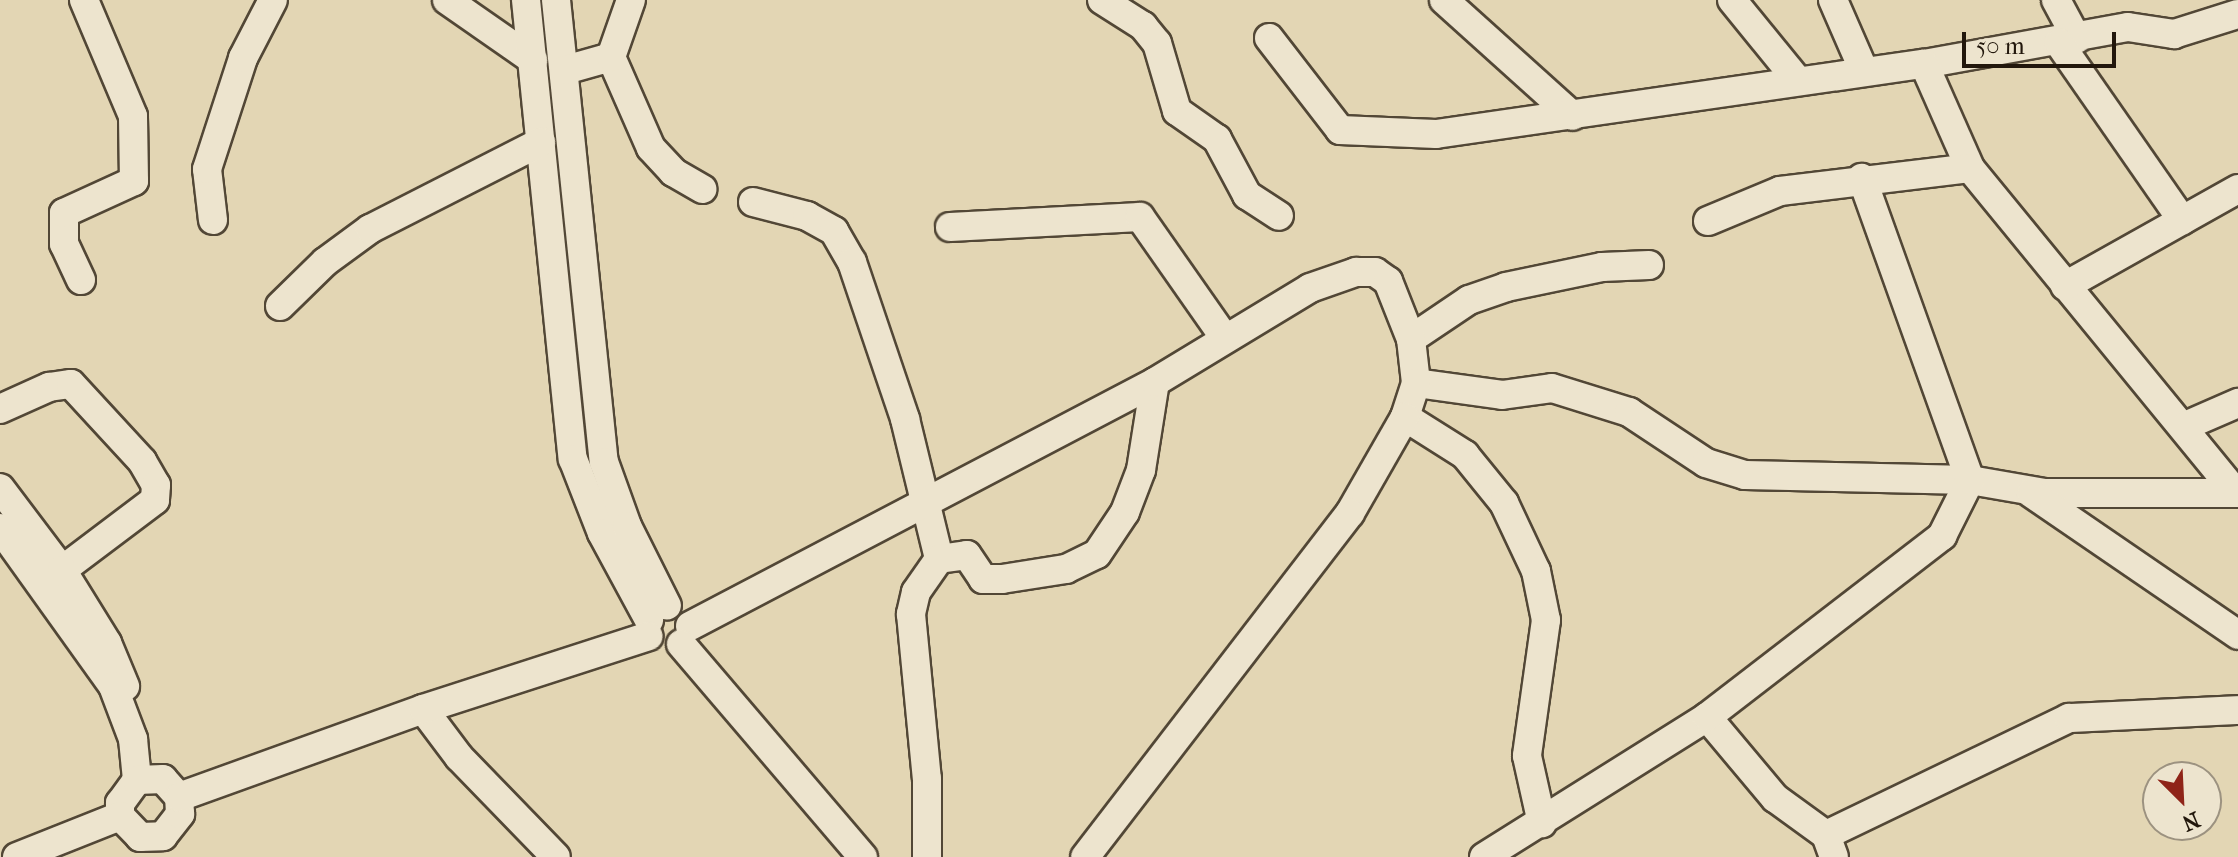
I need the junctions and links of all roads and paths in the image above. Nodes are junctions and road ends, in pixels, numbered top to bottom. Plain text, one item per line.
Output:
1 (84, 0) edge
2 (273, 0) edge
3 (447, 0) edge
4 (526, 0) edge
5 (556, 0) edge
6 (631, 0) edge
7 (1102, 0) edge
8 (1444, 0) edge
9 (1732, 0) edge
10 (1833, 0) edge
11 (2056, 0) edge
12 (2238, 14) edge
13 (1269, 38) dead end
14 (2068, 41) junction
15 (611, 57) junction
16 (533, 60) junction
17 (1924, 64) junction
18 (565, 70) junction
19 (1864, 71) junction
20 (1798, 81) junction
21 (1573, 116) junction
22 (541, 142) junction
23 (1970, 168) junction
24 (1862, 178) junction
25 (702, 189) dead end
26 (2238, 189) edge
27 (753, 202) dead end
28 (1279, 216) dead end
29 (213, 220) dead end
30 (2182, 220) junction
31 (1708, 221) dead end
32 (950, 227) dead end
33 (1649, 265) dead end
34 (81, 280) dead end
35 (2065, 286) junction
36 (280, 306) dead end
37 (1224, 337) junction
38 (1411, 339) junction
39 (1155, 382) junction
40 (1416, 383) junction
41 (2238, 403) edge
42 (0, 409) edge
43 (1405, 417) junction
44 (2185, 426) junction
45 (1970, 480) junction
46 (2021, 487) junction
47 (0, 488) edge
48 (2236, 492) edge
49 (926, 499) junction
50 (0, 528) edge
51 (939, 559) junction
52 (62, 570) junction
53 (655, 621) junction
54 (686, 635) junction
55 (2238, 635) edge
56 (423, 709) junction
57 (2238, 710) edge
58 (1707, 717) junction
59 (160, 786) junction
60 (120, 816) junction
61 (1542, 823) junction
62 (172, 829) junction
63 (1830, 846) edge
64 (144, 847) edge
65 (17, 857) edge
66 (180, 857) edge
67 (556, 857) edge
68 (863, 857) edge
69 (927, 857) edge
70 (1085, 857) edge
71 (1484, 857) edge

1 - 34 street
2 - 29 street
3 - 16 street
4 - 16 street
5 - 18 street
6 - 15 street
7 - 28 street
8 - 21 street
9 - 20 street
10 - 19 street
11 - 14 street
12 - 14 street
13 - 21 street
14 - 17 street
14 - 30 street
15 - 18 street
15 - 25 street
16 - 22 street
17 - 19 street
17 - 23 street
18 - 53 street
19 - 20 street
20 - 21 street
22 - 36 street
22 - 53 street
23 - 24 street
23 - 35 street
24 - 31 street
24 - 45 street
26 - 30 street
27 - 49 street
30 - 35 street
32 - 37 street
33 - 38 street
35 - 44 street
37 - 38 street
37 - 39 street
38 - 40 street
39 - 49 street
39 - 51 street
40 - 43 street
40 - 45 street
41 - 44 street
42 - 52 street
43 - 61 street
43 - 70 street
44 - 48 street
45 - 46 street
45 - 58 street
46 - 48 street
46 - 55 street
47 - 52 street
49 - 51 street
49 - 54 street
50 - 59 street
51 - 69 street
52 - 59 street
53 - 54 street
53 - 54 street
53 - 56 street
54 - 68 street
56 - 59 street
56 - 67 street
57 - 63 street
58 - 61 street
58 - 63 street
59 - 60 street
59 - 62 street
60 - 64 street
60 - 65 street
61 - 71 street
62 - 64 street
62 - 66 street

